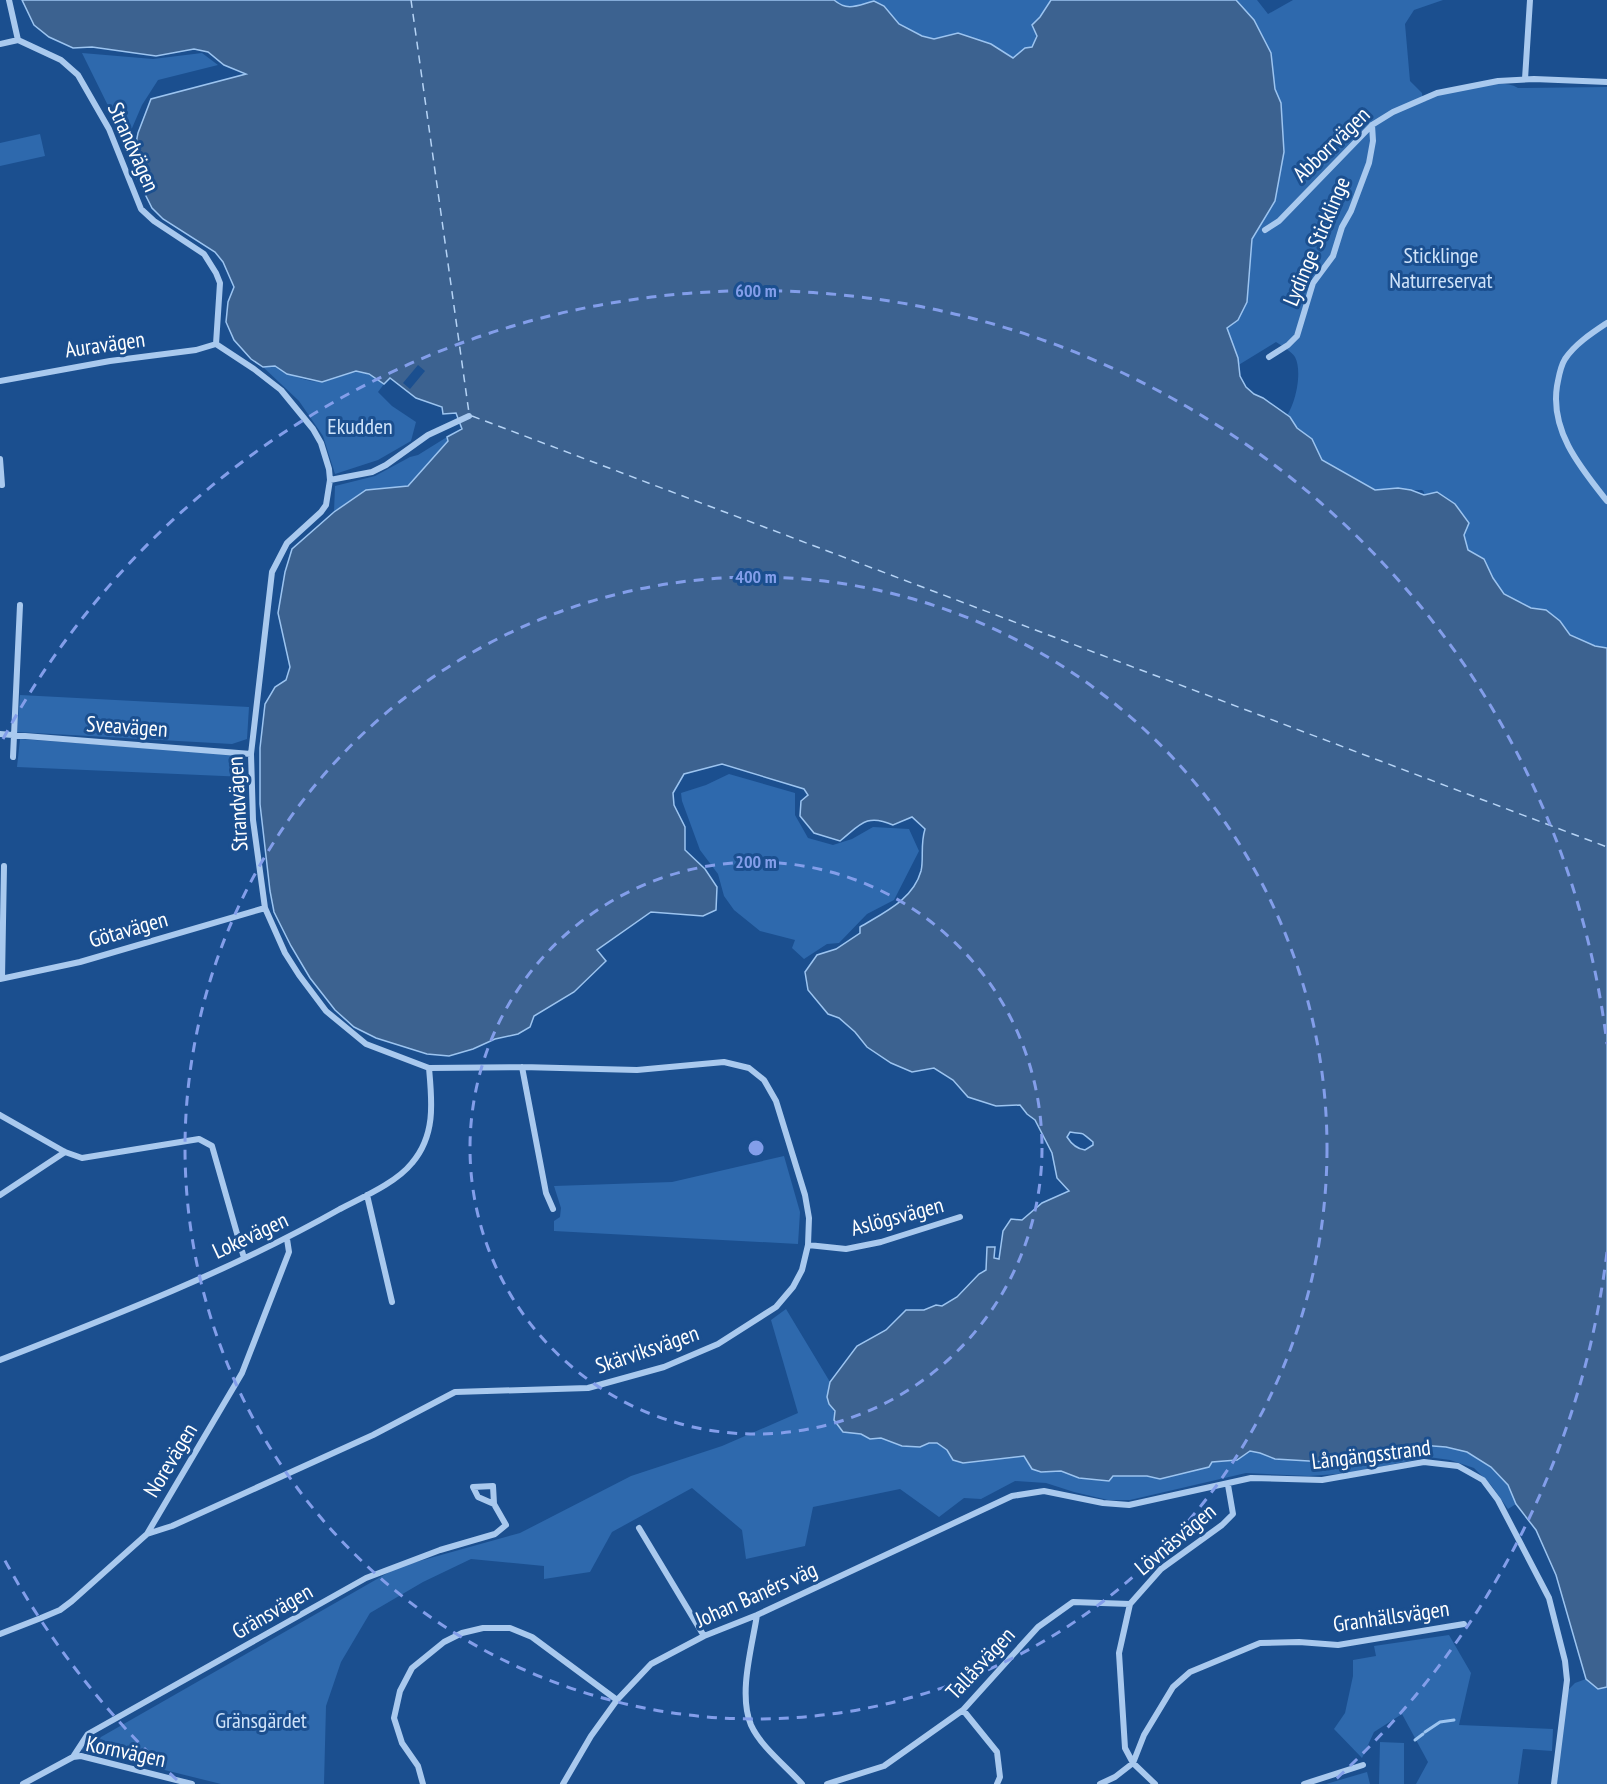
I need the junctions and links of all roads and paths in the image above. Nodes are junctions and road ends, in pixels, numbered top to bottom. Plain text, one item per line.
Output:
1 (9, 0) edge
2 (1530, 0) edge
3 (18, 40) junction
4 (0, 44) edge
5 (1525, 79) junction
6 (1607, 82) edge
7 (1372, 125) junction
8 (1265, 230) dead end
9 (1607, 323) edge
10 (216, 344) junction
11 (1269, 357) dead end
12 (0, 381) edge
13 (469, 416) dead end
14 (0, 459) edge
15 (330, 480) junction
16 (2, 485) dead end
17 (1607, 501) edge
18 (20, 605) dead end
19 (0, 734) edge
20 (15, 735) junction
21 (251, 754) junction
22 (13, 757) dead end
23 (4, 866) dead end
24 (265, 908) junction
25 (1, 978) edge
26 (522, 1066) junction
27 (429, 1068) junction
28 (0, 1114) edge
29 (65, 1152) junction
30 (0, 1195) edge
31 (366, 1195) junction
32 (554, 1209) dead end
33 (960, 1217) dead end
34 (287, 1239) junction
35 (808, 1245) junction
36 (244, 1258) junction
37 (392, 1302) dead end
38 (0, 1360) edge
39 (1228, 1485) junction
40 (1012, 1496) joint
41 (494, 1504) dead end
42 (639, 1528) dead end
43 (147, 1534) junction
44 (1130, 1604) junction
45 (757, 1615) junction
46 (1464, 1624) dead end
47 (0, 1634) edge
48 (704, 1636) junction
49 (617, 1700) junction
50 (963, 1710) junction
51 (73, 1757) junction
52 (1133, 1763) junction
53 (1363, 1765) dead end
54 (23, 1784) edge
55 (192, 1784) edge
56 (423, 1784) edge
57 (563, 1784) edge
58 (802, 1784) edge
59 (827, 1784) edge
60 (997, 1784) edge
61 (1100, 1784) edge
62 (1155, 1784) edge
63 (1304, 1784) edge
64 (1554, 1784) edge

1 - 3 street
2 - 5 street
3 - 4 street
3 - 10 street, Strandvägen
5 - 6 street, Abborrvägen
5 - 7 street, Abborrvägen
7 - 8 street, Abborrvägen
7 - 11 street, Lydinge Sticklinge
9 - 17 street
10 - 12 street, Auravägen
10 - 15 street, Strandvägen
13 - 15 street
14 - 16 street
15 - 21 street, Strandvägen
18 - 20 street
19 - 20 street, Sveavägen
20 - 21 street, Sveavägen
20 - 22 street
21 - 24 street, Strandvägen
23 - 25 street
24 - 25 street, Götavägen
24 - 27 street, Strandvägen
26 - 27 street, Skärviksvägen
26 - 32 street
26 - 35 street, Skärviksvägen
27 - 31 street, Lokevägen
28 - 29 street
29 - 30 street
29 - 36 street
31 - 34 street, Lokevägen
31 - 37 street
33 - 35 street, Aslögsvägen
34 - 36 street, Lokevägen
34 - 43 street, Norevägen
35 - 43 street, Skärviksvägen
36 - 38 street, Lokevägen
39 - 40 street, Långängsstrand
39 - 44 street, Lövnäsvägen
39 - 64 street, Långängsstrand
40 - 45 street, Johan Banérs väg
41 - 51 street, Gränsvägen
42 - 48 street
43 - 47 street, Norevägen
44 - 50 street, Tallåsvägen
44 - 52 street, Lövnäsvägen
45 - 48 street, Johan Banérs väg
45 - 58 street
46 - 52 street, Granhällsvägen
48 - 49 street, Johan Banérs väg
49 - 56 street
49 - 57 street, Johan Banérs väg
50 - 59 street, Tallåsvägen
50 - 60 street
51 - 54 street, Kornvägen
51 - 55 street, Kornvägen
52 - 61 street
52 - 62 street, Lövnäsvägen
53 - 63 street

